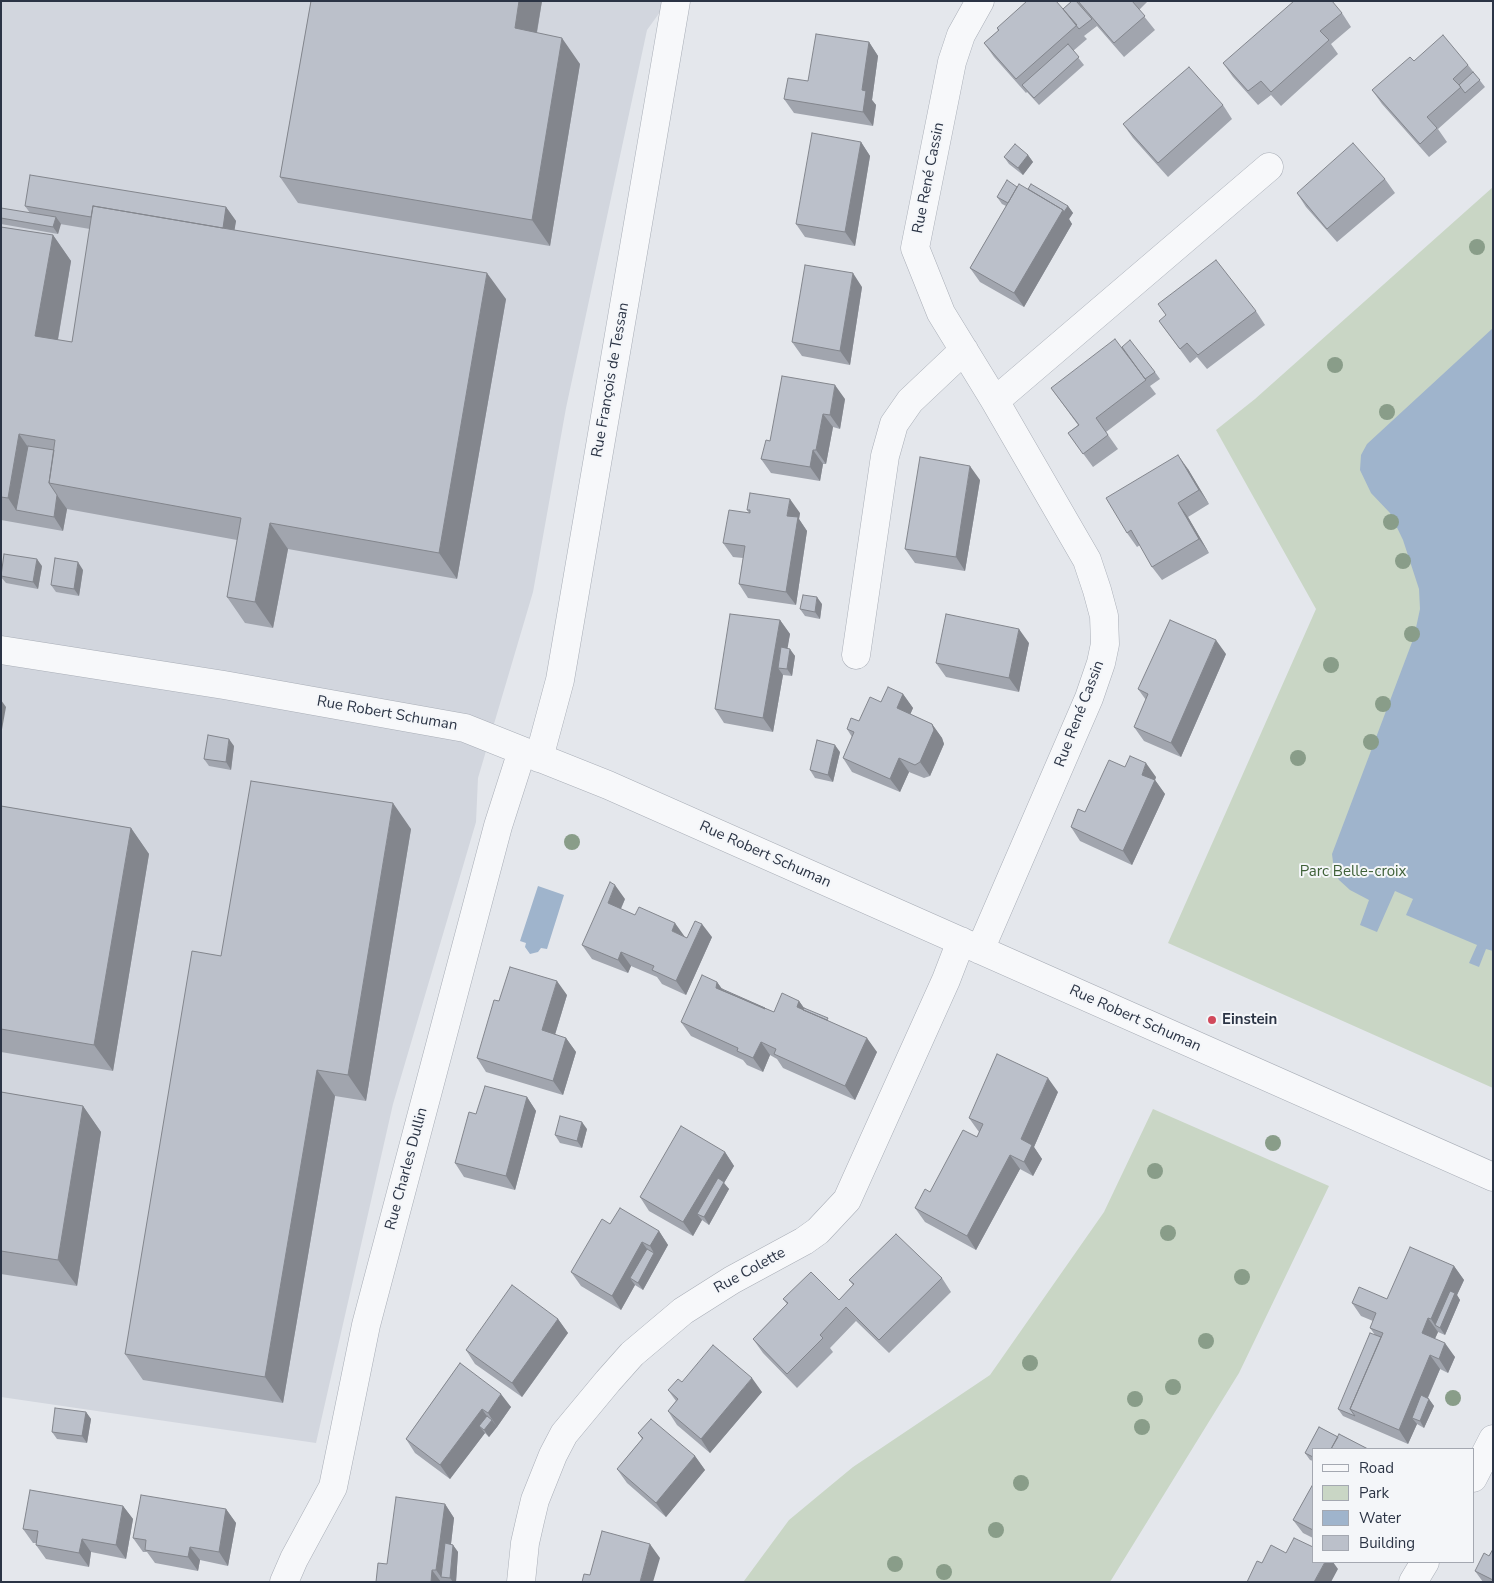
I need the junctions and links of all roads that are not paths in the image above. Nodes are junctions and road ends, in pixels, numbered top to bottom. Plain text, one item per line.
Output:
1 (676, 1) edge
2 (980, 1) edge
3 (1269, 167) dead end
4 (964, 350) junction
5 (995, 401) junction
6 (1, 650) edge
7 (856, 655) dead end
8 (531, 754) junction
9 (970, 946) junction
10 (1493, 1178) edge
11 (1493, 1439) edge
12 (1474, 1476) edge
13 (1424, 1563) edge
14 (284, 1582) edge
15 (520, 1582) edge
16 (1413, 1582) edge

1 - 8 street, Rue François de Tessan
2 - 4 street, Rue René Cassin
3 - 5 street
4 - 5 street, Rue René Cassin
4 - 7 street
5 - 9 street, Rue René Cassin
6 - 8 street, Rue Robert Schuman
8 - 9 street, Rue Robert Schuman
8 - 14 street, Rue Charles Dullin
9 - 10 street, Rue Robert Schuman
9 - 15 street, Rue Colette
11 - 12 street
13 - 16 street

